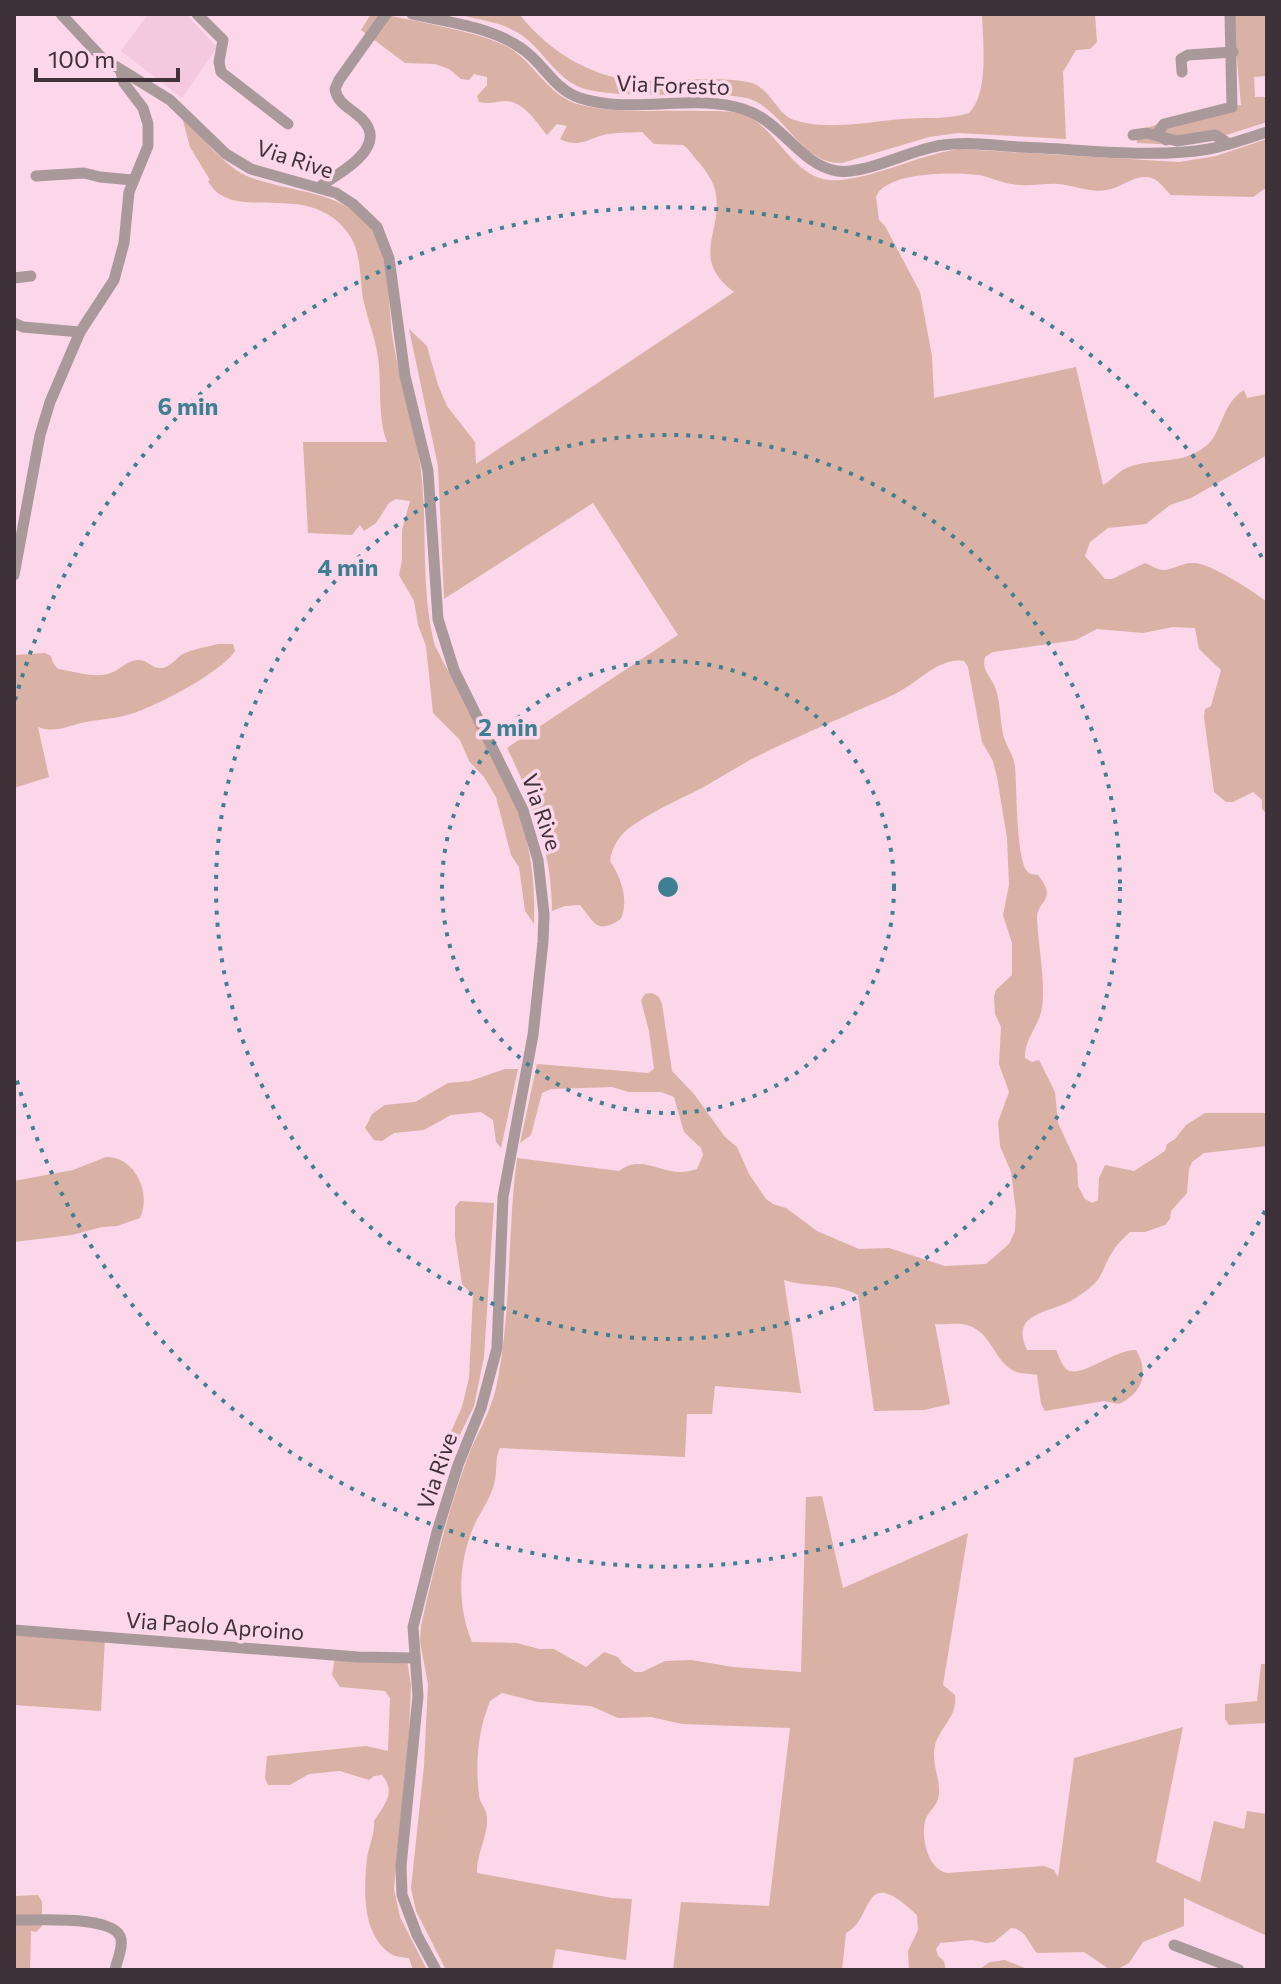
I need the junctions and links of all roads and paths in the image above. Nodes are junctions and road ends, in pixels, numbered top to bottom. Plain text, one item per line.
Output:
1 (61, 14) edge
2 (197, 14) edge
3 (386, 14) edge
4 (412, 14) edge
5 (1230, 14) edge
6 (1233, 52) junction
7 (121, 72) junction
8 (1182, 72) dead end
9 (288, 124) dead end
10 (1267, 132) edge
11 (1133, 135) dead end
12 (1166, 140) junction
13 (1229, 144) junction
14 (36, 176) dead end
15 (132, 180) junction
16 (319, 187) junction
17 (31, 276) dead end
18 (14, 278) edge
19 (14, 323) edge
20 (80, 332) junction
21 (14, 575) edge
22 (14, 1630) edge
23 (414, 1660) junction
24 (14, 1920) edge
25 (1174, 1945) dead end
26 (115, 1970) edge
27 (436, 1970) edge
28 (1239, 1970) edge

1 - 7 street, Via Rive
2 - 9 street
3 - 16 street
4 - 13 street, Via Foresto
5 - 6 street
6 - 8 street
6 - 12 street
7 - 15 street
7 - 16 street, Via Rive
10 - 13 street, Via Foresto
11 - 12 street
12 - 13 street
14 - 15 street
15 - 20 street
16 - 23 street, Via Rive
17 - 18 street
19 - 20 street
20 - 21 street
22 - 23 street, Via Paolo Aproino
23 - 27 street, Via Rive
24 - 26 street
25 - 28 street

